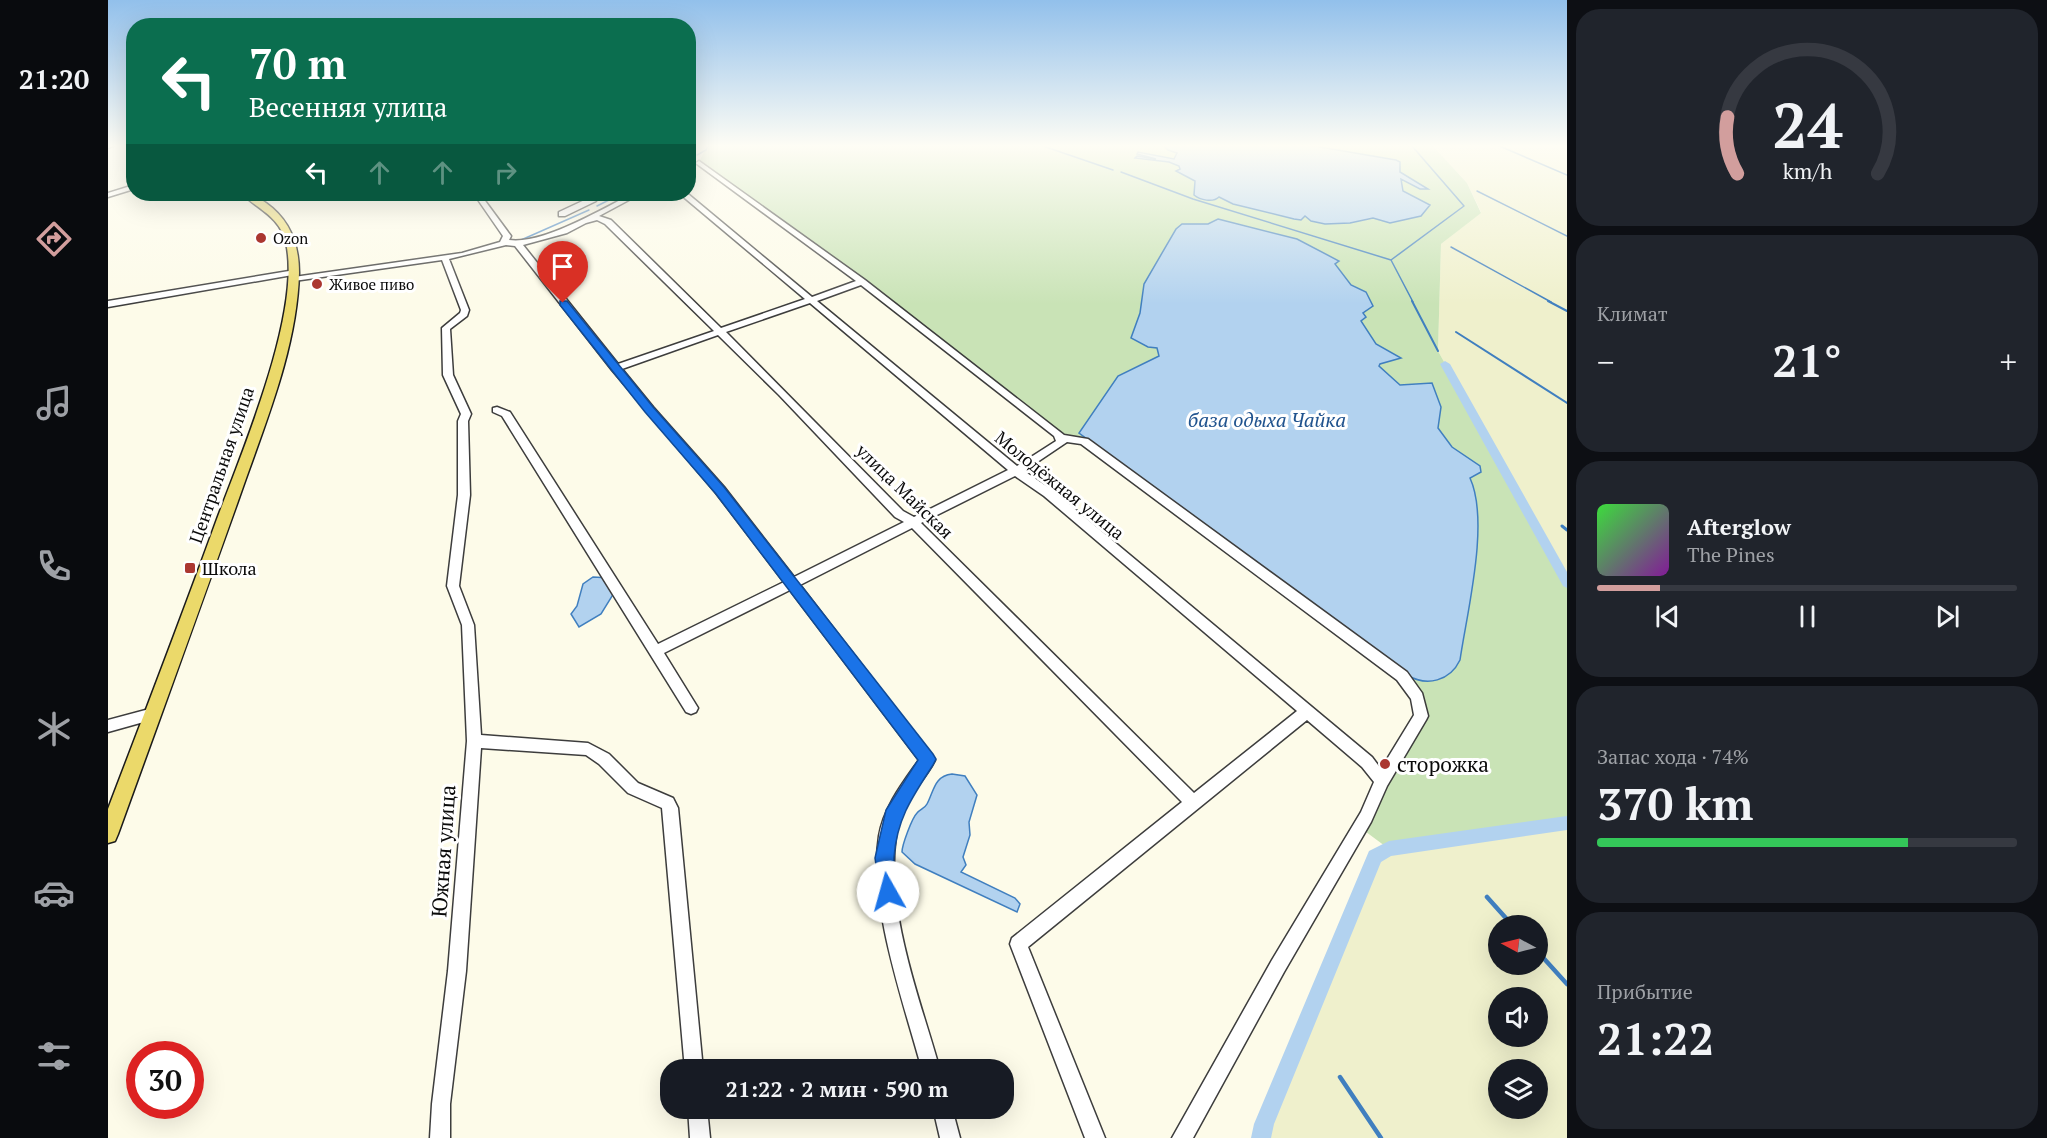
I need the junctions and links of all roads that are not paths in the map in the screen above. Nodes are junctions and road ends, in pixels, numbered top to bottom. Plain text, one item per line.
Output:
1 (747, 198) edge
2 (256, 201) edge
3 (482, 201) edge
4 (589, 201) edge
5 (623, 201) edge
6 (692, 201) edge
7 (562, 214) dead end
8 (586, 221) junction
9 (506, 239) junction
10 (518, 244) junction
11 (445, 258) junction
12 (294, 275) junction
13 (862, 282) junction
14 (811, 300) junction
15 (108, 304) edge
16 (718, 332) junction
17 (615, 368) junction
18 (497, 410) dead end
19 (1061, 438) junction
20 (1016, 471) junction
21 (913, 522) junction
22 (793, 583) junction
23 (656, 651) junction
24 (691, 708) dead end
25 (1306, 712) junction
26 (153, 714) junction
27 (108, 726) edge
28 (474, 741) junction
29 (1382, 781) junction
30 (1193, 803) junction
31 (108, 834) edge
32 (693, 1059) edge
33 (929, 1059) edge
34 (699, 1119) edge
35 (945, 1119) edge
36 (440, 1138) edge
37 (700, 1138) edge
38 (950, 1138) edge
39 (1095, 1138) edge
40 (1182, 1138) edge

1 - 13 street
2 - 12 main road
3 - 9 street
4 - 7 street
5 - 8 street
6 - 14 street, Молодёжная улица
8 - 10 street
8 - 16 street, улица Майская
9 - 10 street
9 - 11 street
10 - 17 street
11 - 12 street
11 - 28 street, Южная улица
12 - 15 street
12 - 26 main road, Центральная улица
13 - 14 street
13 - 19 street
14 - 16 street
14 - 20 street, Молодёжная улица
16 - 17 street
16 - 21 street, улица Майская
17 - 22 street
18 - 23 street
19 - 20 street
19 - 29 street
20 - 21 street
20 - 25 street, Молодёжная улица
21 - 22 street
21 - 30 street, улица Майская
22 - 23 street
22 - 33 street
23 - 24 street
25 - 29 street, Молодёжная улица
25 - 30 street
26 - 27 street
26 - 31 main road, Центральная улица
28 - 32 street
28 - 36 street, Южная улица
29 - 40 street
30 - 39 street
34 - 37 street
35 - 38 street

